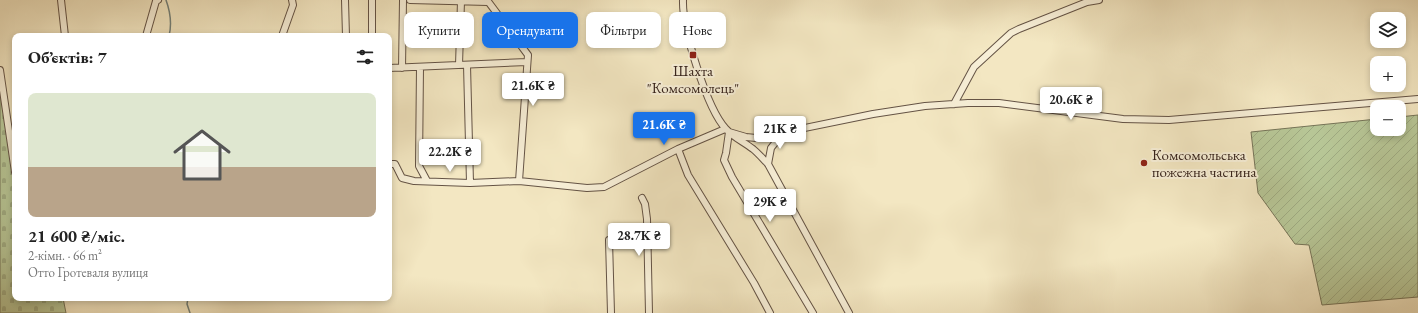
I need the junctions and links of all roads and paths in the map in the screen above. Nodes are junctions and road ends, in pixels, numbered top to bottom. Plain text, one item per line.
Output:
1 (61, 0) edge
2 (158, 0) edge
3 (292, 0) edge
4 (345, 0) edge
5 (372, 0) edge
6 (403, 0) edge
7 (410, 0) edge
8 (683, 0) edge
9 (1099, 0) edge
10 (461, 1) junction
11 (487, 1) edge
12 (65, 33) edge
13 (147, 33) edge
14 (283, 33) edge
15 (346, 33) edge
16 (372, 33) edge
17 (527, 62) junction
18 (459, 65) junction
19 (467, 65) junction
20 (420, 67) junction
21 (392, 68) edge
22 (402, 68) junction
23 (0, 70) edge
24 (1418, 99) edge
25 (954, 104) junction
26 (727, 130) junction
27 (784, 132) junction
28 (678, 149) junction
29 (12, 152) edge
30 (392, 164) edge
31 (768, 164) junction
32 (427, 181) junction
33 (520, 181) junction
34 (470, 183) junction
35 (642, 198) dead end
36 (608, 240) dead end
37 (611, 313) edge
38 (649, 313) edge
39 (770, 313) edge
40 (813, 313) edge
41 (849, 313) edge

1 - 12 street
2 - 13 street
3 - 14 street
4 - 15 street
5 - 16 street
6 - 22 street
7 - 10 street
8 - 26 street
9 - 25 street
10 - 11 street
10 - 18 street
11 - 17 street
17 - 19 street
17 - 33 street
18 - 19 street
18 - 20 street
19 - 34 street
20 - 22 street
20 - 32 street
21 - 22 street
23 - 29 street
24 - 25 street
25 - 27 street
26 - 27 street
26 - 28 street
26 - 31 street
26 - 40 street
27 - 31 street
28 - 33 street
28 - 39 street
30 - 32 street
31 - 41 street
32 - 34 street
33 - 34 street
35 - 38 street
36 - 37 street

